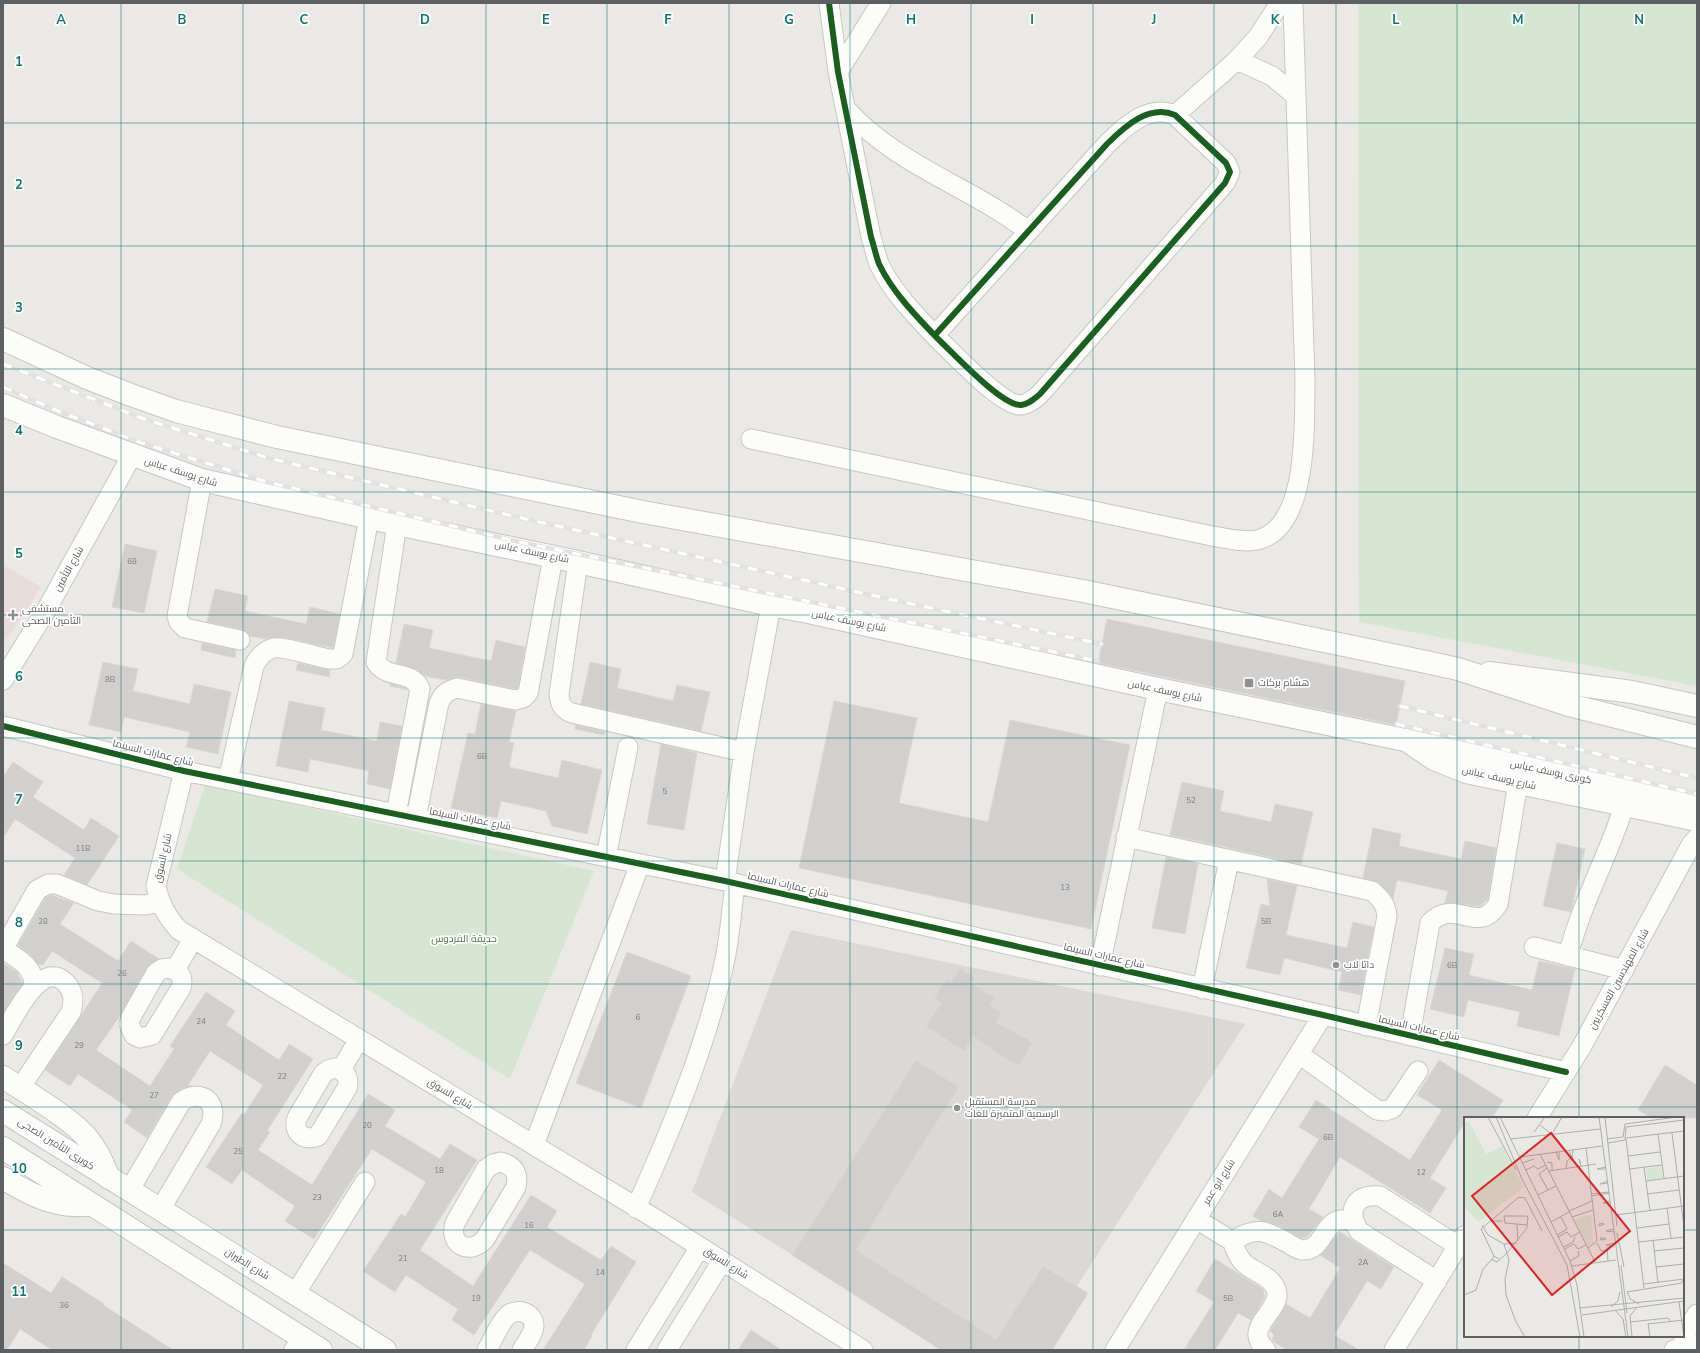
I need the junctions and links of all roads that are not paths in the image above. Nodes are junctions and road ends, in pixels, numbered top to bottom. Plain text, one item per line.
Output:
1 (829, 3) edge
2 (882, 3) edge
3 (1280, 3) edge
4 (1293, 3) edge
5 (1237, 60) junction
6 (838, 72) junction
7 (1296, 96) junction
8 (845, 106) junction
9 (1175, 115) junction
10 (1028, 230) junction
11 (935, 335) junction
12 (3, 339) edge
13 (3, 405) edge
14 (751, 439) dead end
15 (132, 455) junction
16 (202, 480) junction
17 (369, 518) junction
18 (397, 524) junction
19 (553, 557) junction
20 (578, 562) junction
21 (770, 605) junction
22 (240, 640) dead end
23 (1458, 669) junction
24 (3, 680) edge
25 (1158, 690) junction
26 (1697, 706) edge
27 (3, 726) edge
28 (1697, 737) edge
29 (1405, 740) junction
30 (628, 747) dead end
31 (744, 752) junction
32 (184, 771) junction
33 (228, 780) junction
34 (1518, 783) junction
35 (1697, 804) edge
36 (1624, 806) junction
37 (396, 814) junction
38 (416, 818) junction
39 (1697, 820) edge
40 (1126, 837) junction
41 (1697, 838) edge
42 (606, 857) junction
43 (1229, 860) junction
44 (640, 864) junction
45 (730, 882) junction
46 (160, 902) junction
47 (193, 939) junction
48 (1534, 947) dead end
49 (3, 949) edge
50 (1568, 956) junction
51 (1100, 966) junction
52 (175, 970) dead end
53 (1624, 970) junction
54 (34, 986) junction
55 (1202, 989) junction
56 (1323, 1015) junction
57 (1366, 1026) junction
58 (3, 1035) edge
59 (1410, 1036) junction
60 (359, 1039) junction
61 (1299, 1054) junction
62 (341, 1070) dead end
63 (1418, 1071) dead end
64 (1566, 1072) junction
65 (12, 1082) edge
66 (3, 1111) edge
67 (1538, 1117) edge
68 (529, 1142) junction
69 (3, 1148) edge
70 (509, 1165) dead end
71 (3, 1178) edge
72 (109, 1178) junction
73 (365, 1182) dead end
74 (129, 1191) junction
75 (94, 1205) junction
76 (636, 1208) junction
77 (160, 1210) junction
78 (1196, 1219) junction
79 (1353, 1222) junction
80 (1232, 1241) junction
81 (1462, 1241) edge
82 (700, 1247) junction
83 (722, 1261) junction
84 (1437, 1281) junction
85 (295, 1294) junction
86 (1697, 1314) edge
87 (1684, 1334) edge
88 (1682, 1337) edge
89 (298, 1344) edge
90 (1697, 1344) edge
91 (321, 1350) edge
92 (385, 1350) edge
93 (487, 1350) edge
94 (522, 1350) edge
95 (636, 1350) edge
96 (667, 1350) edge
97 (863, 1350) edge
98 (1115, 1350) edge
99 (1266, 1350) edge
100 (1394, 1350) edge
101 (1674, 1350) edge

1 - 6 street
2 - 6 street
3 - 5 street
4 - 7 street
5 - 7 street
5 - 9 street
6 - 8 street
7 - 14 street
8 - 10 street
8 - 11 street
9 - 10 street
9 - 11 street
10 - 11 street
12 - 23 main road
13 - 15 main road, شارع يوسف عباس
15 - 16 main road, شارع يوسف عباس
15 - 24 street, شارع التأمين
16 - 17 main road, شارع يوسف عباس
16 - 22 street
17 - 18 main road, شارع يوسف عباس
17 - 33 street
18 - 19 main road, شارع يوسف عباس
18 - 37 street
19 - 20 main road, شارع يوسف عباس
19 - 38 street
20 - 21 main road, شارع يوسف عباس
20 - 31 street
21 - 25 main road, شارع يوسف عباس
21 - 31 street
23 - 26 main road
23 - 28 main road
25 - 29 main road, شارع يوسف عباس
25 - 40 street
27 - 32 street, شارع عمارات السينما
29 - 34 main road, شارع يوسف عباس
29 - 35 main road, كوبرى يوسف عباس
30 - 42 street
31 - 45 street
32 - 33 street, شارع عمارات السينما
32 - 46 street, شارع السوق
33 - 37 street, شارع عمارات السينما
34 - 36 main road, شارع يوسف عباس
34 - 59 street
36 - 39 main road, شارع يوسف عباس
36 - 50 street
37 - 38 street, شارع عمارات السينما
38 - 42 street, شارع عمارات السينما
40 - 43 street
40 - 51 street
41 - 53 street, شارع المهندسين العسكريين
42 - 44 street, شارع عمارات السينما
43 - 55 street
43 - 57 street
44 - 45 street, شارع عمارات السينما
44 - 68 street
45 - 51 street, شارع عمارات السينما
45 - 76 street
46 - 47 street, شارع السوق
46 - 49 street
47 - 52 street
47 - 60 street, شارع السوق
48 - 50 street
49 - 54 street
50 - 53 street
51 - 55 street, شارع عمارات السينما
53 - 64 street, شارع المهندسين العسكريين
54 - 58 street
54 - 65 street
55 - 56 street, شارع عمارات السينما
56 - 57 street, شارع عمارات السينما
56 - 61 street, شارع ابو عمر
57 - 59 street, شارع عمارات السينما
59 - 64 street, شارع عمارات السينما
60 - 62 street
60 - 68 street, شارع السوق
61 - 63 street
61 - 78 street, شارع ابو عمر
64 - 67 street, شارع المهندسين العسكريين
65 - 72 main road
66 - 72 main road, كوبرى التأمين الصحى
68 - 70 street
68 - 76 street, شارع السوق
69 - 75 main road
71 - 75 main road
72 - 74 main road, شارع الطيران
73 - 85 street
74 - 77 main road, شارع الطيران
74 - 77 street
75 - 89 main road
76 - 82 street, شارع السوق
77 - 85 main road, شارع الطيران
78 - 80 street
78 - 98 street, شارع ابو عمر
79 - 80 street
79 - 81 street
79 - 84 street
80 - 99 street
81 - 84 street
82 - 83 street, شارع السوق
82 - 95 street
83 - 96 street
83 - 97 street, شارع السوق
84 - 100 street
85 - 92 main road, شارع الطيران
86 - 87 street
88 - 101 street
89 - 91 main road
90 - 101 street
93 - 94 street

